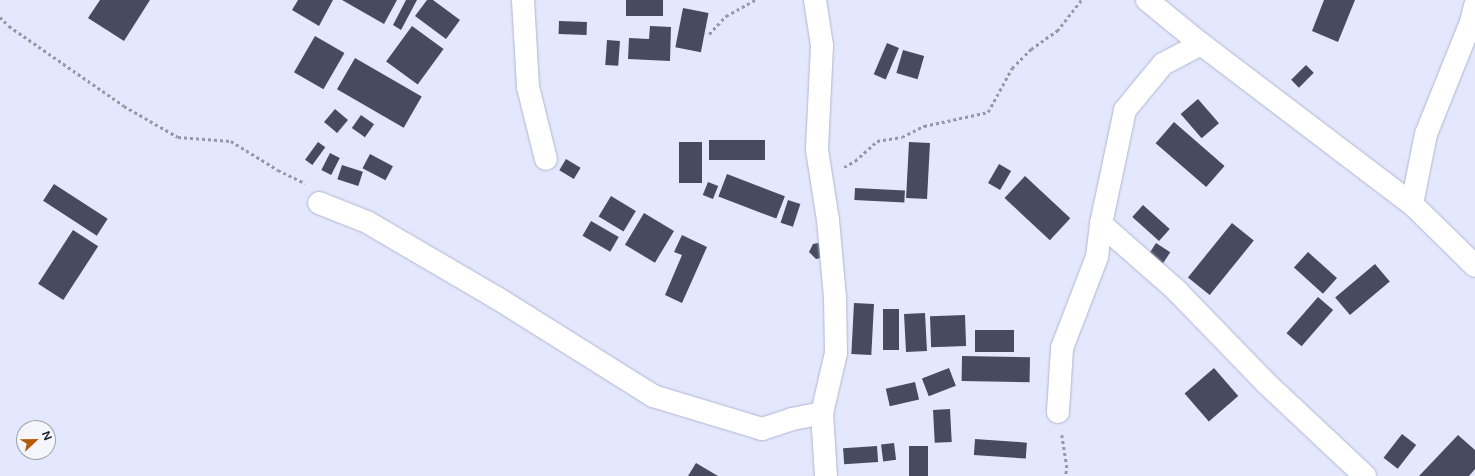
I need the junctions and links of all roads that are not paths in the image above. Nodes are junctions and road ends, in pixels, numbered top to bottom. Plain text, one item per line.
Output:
1 (523, 0) edge
2 (815, 0) edge
3 (1147, 0) edge
4 (1475, 6) edge
5 (1200, 44) junction
6 (546, 159) dead end
7 (315, 194) road end
8 (1412, 204) junction
9 (1101, 224) junction
10 (1475, 266) edge
11 (1058, 412) road end
12 (822, 414) junction
13 (826, 476) edge
14 (1365, 476) edge

1 - 6 street
2 - 12 street
3 - 5 street
4 - 8 street
5 - 8 street
5 - 9 street
7 - 12 street
8 - 10 street
9 - 11 street
9 - 14 street
12 - 13 street

